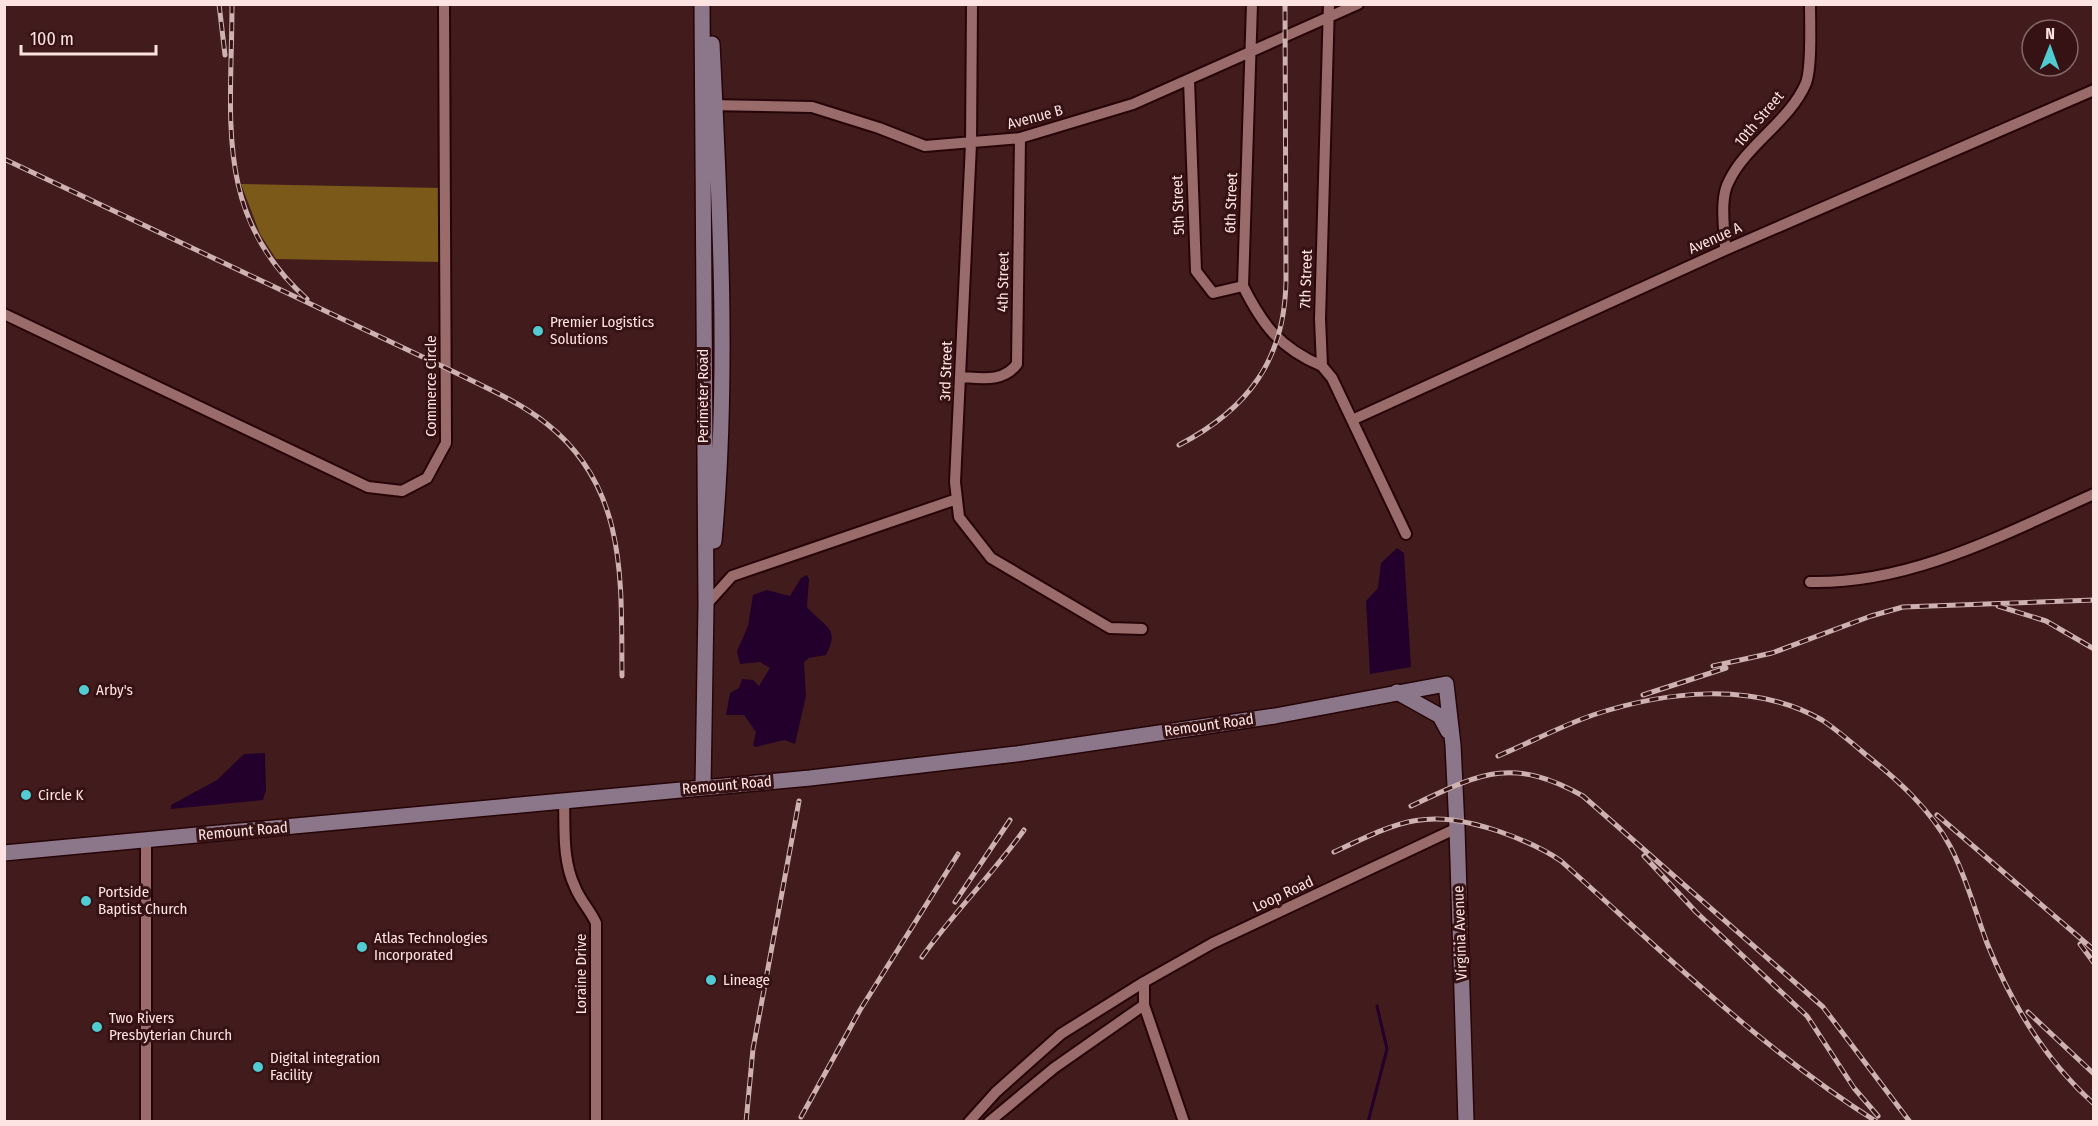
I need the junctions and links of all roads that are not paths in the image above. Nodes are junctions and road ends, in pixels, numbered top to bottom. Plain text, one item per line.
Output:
1 (444, 4) edge
2 (704, 4) edge
3 (972, 4) edge
4 (1252, 4) edge
5 (1329, 4) edge
6 (1358, 4) edge
7 (1810, 4) edge
8 (1329, 19) junction
9 (1252, 52) junction
10 (1189, 80) junction
11 (2094, 90) edge
12 (709, 105) junction
13 (1020, 138) junction
14 (971, 144) junction
15 (1725, 250) junction
16 (1243, 286) junction
17 (4, 314) edge
18 (1322, 366) junction
19 (960, 377) junction
20 (720, 378) junction
21 (703, 380) junction
22 (1352, 420) junction
23 (2094, 494) edge
24 (957, 499) junction
25 (1406, 534) dead end
26 (1810, 582) dead end
27 (706, 599) junction
28 (1142, 629) dead end
29 (1451, 683) joint
30 (1397, 692) junction
31 (1451, 740) junction
32 (703, 787) junction
33 (564, 799) junction
34 (1457, 828) junction
35 (146, 840) junction
36 (4, 853) edge
37 (1144, 982) junction
38 (1144, 1005) junction
39 (146, 1122) edge
40 (596, 1122) edge
41 (969, 1122) edge
42 (989, 1122) edge
43 (1184, 1122) edge
44 (1466, 1122) edge

1 - 17 street, Commerce Circle
2 - 12 main road
3 - 14 street, 3rd Street
4 - 9 street, 6th Street
5 - 8 street, 7th Street
6 - 8 street, Avenue B
7 - 15 street, 10th Street
8 - 9 street, Avenue B
8 - 18 street, 7th Street
9 - 10 street, Avenue B
9 - 16 street, 6th Street
10 - 13 street, Avenue B
10 - 16 street, 5th Street
11 - 15 street, Avenue A
12 - 14 street, Avenue B
12 - 20 main road
12 - 21 main road, Perimeter Road
13 - 14 street, Avenue B
13 - 19 street, 4th Street
14 - 19 street, 3rd Street
15 - 22 street, Avenue A
16 - 18 street, 6th Street
18 - 22 street
19 - 24 street, 3rd Street
20 - 21 main road
20 - 27 main road
21 - 27 main road, Perimeter Road
22 - 25 street
23 - 26 street
24 - 27 street
24 - 28 street, 3rd Street
27 - 32 main road, Perimeter Road
29 - 30 main road, Remount Road
29 - 31 main road, Virginia Avenue
30 - 31 main road
30 - 32 main road, Remount Road
31 - 34 main road, Virginia Avenue
32 - 33 main road, Remount Road
33 - 35 main road, Remount Road
33 - 40 street, Loraine Drive
34 - 37 street, Loop Road
34 - 44 main road, Virginia Avenue
35 - 36 main road, Remount Road
35 - 39 street
37 - 38 street
37 - 41 street, Loop Road
38 - 42 street
38 - 43 street

